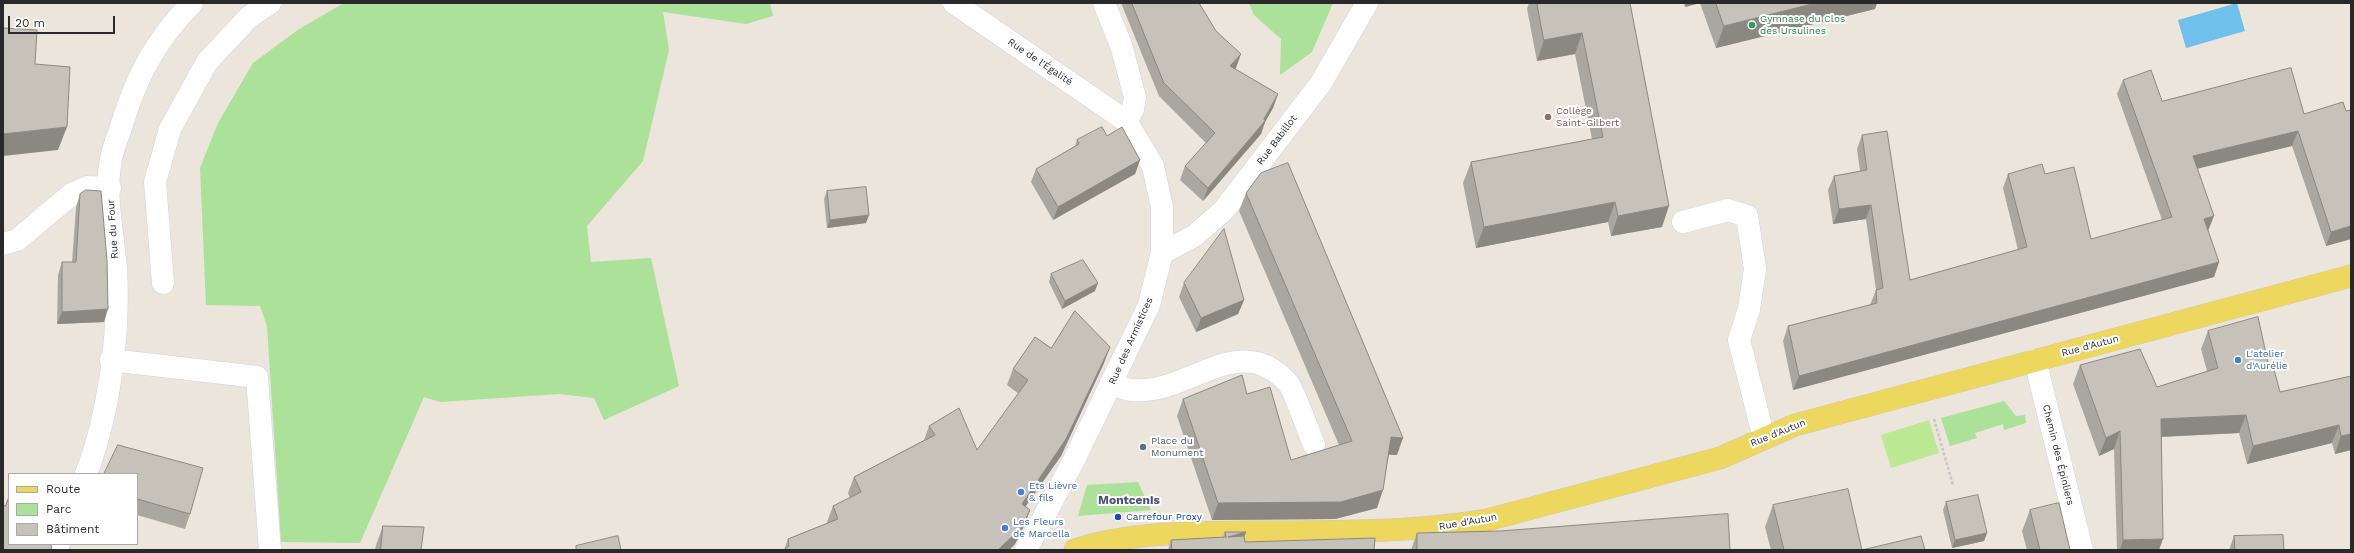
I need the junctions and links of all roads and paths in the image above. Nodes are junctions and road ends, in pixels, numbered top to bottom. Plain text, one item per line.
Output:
1 (192, 3) edge
2 (270, 3) edge
3 (954, 3) edge
4 (1104, 3) edge
5 (1367, 3) edge
6 (1126, 121) junction
7 (110, 188) junction
8 (1683, 222) dead end
9 (3, 244) edge
10 (1162, 253) junction
11 (2351, 276) edge
12 (163, 283) dead end
13 (112, 360) junction
14 (2035, 360) junction
15 (1112, 383) junction
16 (1935, 421) dead end
17 (1764, 438) junction
18 (1314, 445) dead end
19 (86, 473) edge
20 (1953, 485) dead end
21 (1096, 546) edge
22 (270, 550) edge
23 (1026, 550) edge
24 (1075, 550) edge
25 (2082, 550) edge

1 - 7 street, Rue du Four
2 - 12 street
3 - 6 street, Rue de l'Égalité
4 - 6 street
5 - 10 street, Rue Babillot
6 - 10 street, Rue des Armistices
7 - 9 street
7 - 13 street, Rue du Four
8 - 17 street
10 - 15 street, Rue des Armistices
11 - 14 main road, Rue d'Autun
13 - 19 street, Rue du Four
13 - 22 street
14 - 17 main road, Rue d'Autun
14 - 25 street, Chemin des Épinliers
15 - 18 street
15 - 23 street, Rue des Armistices
16 - 20 path
17 - 21 main road, Rue d'Autun
21 - 24 main road

